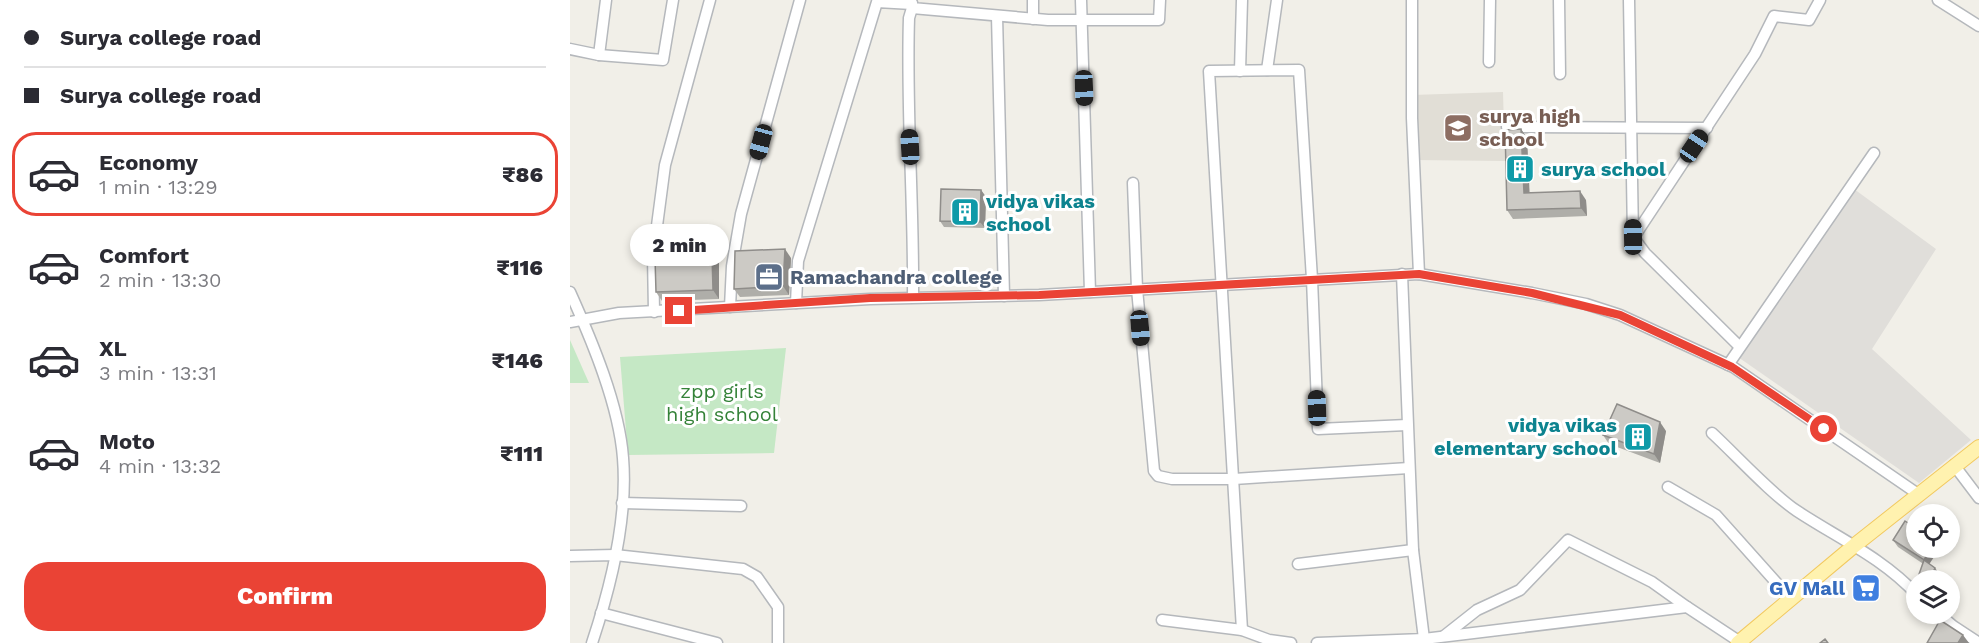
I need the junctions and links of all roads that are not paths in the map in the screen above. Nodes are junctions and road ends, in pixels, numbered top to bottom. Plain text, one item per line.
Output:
1 (606, 0) edge
2 (673, 0) edge
3 (710, 0) edge
4 (800, 0) edge
5 (959, 0) edge
6 (1033, 0) edge
7 (1081, 0) edge
8 (1160, 0) edge
9 (1242, 0) edge
10 (1277, 0) edge
11 (1412, 0) edge
12 (1490, 0) edge
13 (1559, 0) edge
14 (1629, 0) edge
15 (1820, 0) edge
16 (1938, 0) edge
17 (912, 4) edge
18 (1979, 12) edge
19 (959, 13) junction
20 (997, 16) junction
21 (1033, 19) junction
22 (1081, 20) junction
23 (1979, 26) edge
24 (570, 49) edge
25 (599, 55) junction
26 (1489, 62) dead end
27 (1240, 70) junction
28 (1267, 70) junction
29 (1560, 75) dead end
30 (1507, 127) edge
31 (1707, 128) junction
32 (1630, 129) junction
33 (1874, 153) dead end
34 (1133, 183) dead end
35 (1633, 237) junction
36 (1402, 274) junction
37 (1419, 274) junction
38 (1312, 279) junction
39 (1223, 284) junction
40 (1137, 289) junction
41 (570, 292) edge
42 (1090, 292) junction
43 (1004, 296) junction
44 (913, 297) junction
45 (796, 303) junction
46 (730, 307) junction
47 (654, 312) junction
48 (583, 320) junction
49 (570, 322) edge
50 (1739, 346) junction
51 (1728, 365) junction
52 (1407, 425) junction
53 (1712, 433) dead end
54 (1978, 449) edge
55 (1954, 465) junction
56 (1409, 468) junction
57 (1234, 479) junction
58 (1668, 486) dead end
59 (1918, 494) junction
60 (1979, 498) edge
61 (622, 503) junction
62 (741, 506) dead end
63 (1855, 545) junction
64 (1413, 550) junction
65 (615, 555) junction
66 (570, 556) edge
67 (1298, 564) dead end
68 (1906, 583) edge
69 (1791, 599) junction
70 (1687, 607) junction
71 (601, 613) junction
72 (1162, 620) dead end
73 (1953, 624) edge
74 (1242, 630) junction
75 (1444, 636) junction
76 (1422, 641) edge
77 (592, 643) edge
78 (717, 643) edge
79 (778, 643) edge
80 (1291, 643) edge
81 (1317, 643) edge
82 (1739, 643) edge
83 (1979, 643) edge

1 - 25 street
2 - 25 street
3 - 47 street
4 - 46 street
5 - 19 street
6 - 21 street
7 - 22 street
8 - 22 street
9 - 27 street
10 - 28 street
11 - 37 street
12 - 26 street
13 - 29 street
14 - 32 street
15 - 31 street
16 - 23 street
17 - 19 street
17 - 44 street
17 - 45 street
18 - 23 street
19 - 20 street
20 - 21 street
20 - 43 street
21 - 22 street
22 - 42 street
24 - 25 street
27 - 28 street
27 - 39 street
28 - 38 street
30 - 32 street
31 - 32 street
31 - 35 street
32 - 35 street
33 - 50 street
34 - 40 street
35 - 50 street
36 - 37 street
36 - 38 street
36 - 52 street
37 - 51 street
38 - 39 street
38 - 52 street
39 - 40 street
39 - 57 street
40 - 42 street
40 - 57 street
41 - 48 street
42 - 43 street
43 - 44 street
44 - 45 street
45 - 46 street
46 - 47 street
47 - 48 street
48 - 49 street
48 - 61 street
50 - 51 street
51 - 59 street
52 - 56 street
53 - 63 street
54 - 55 main road
55 - 59 main road
55 - 60 street
56 - 57 street
56 - 64 street
57 - 74 street
58 - 69 street
59 - 63 main road
61 - 62 street
61 - 65 street
63 - 68 street
63 - 69 main road
64 - 67 street
64 - 76 street
65 - 66 street
65 - 71 street
65 - 79 street
69 - 82 main road
70 - 75 street
70 - 75 street
70 - 82 street
71 - 77 street
71 - 78 street
72 - 74 street
73 - 83 street
74 - 80 street
75 - 76 street
76 - 81 street

